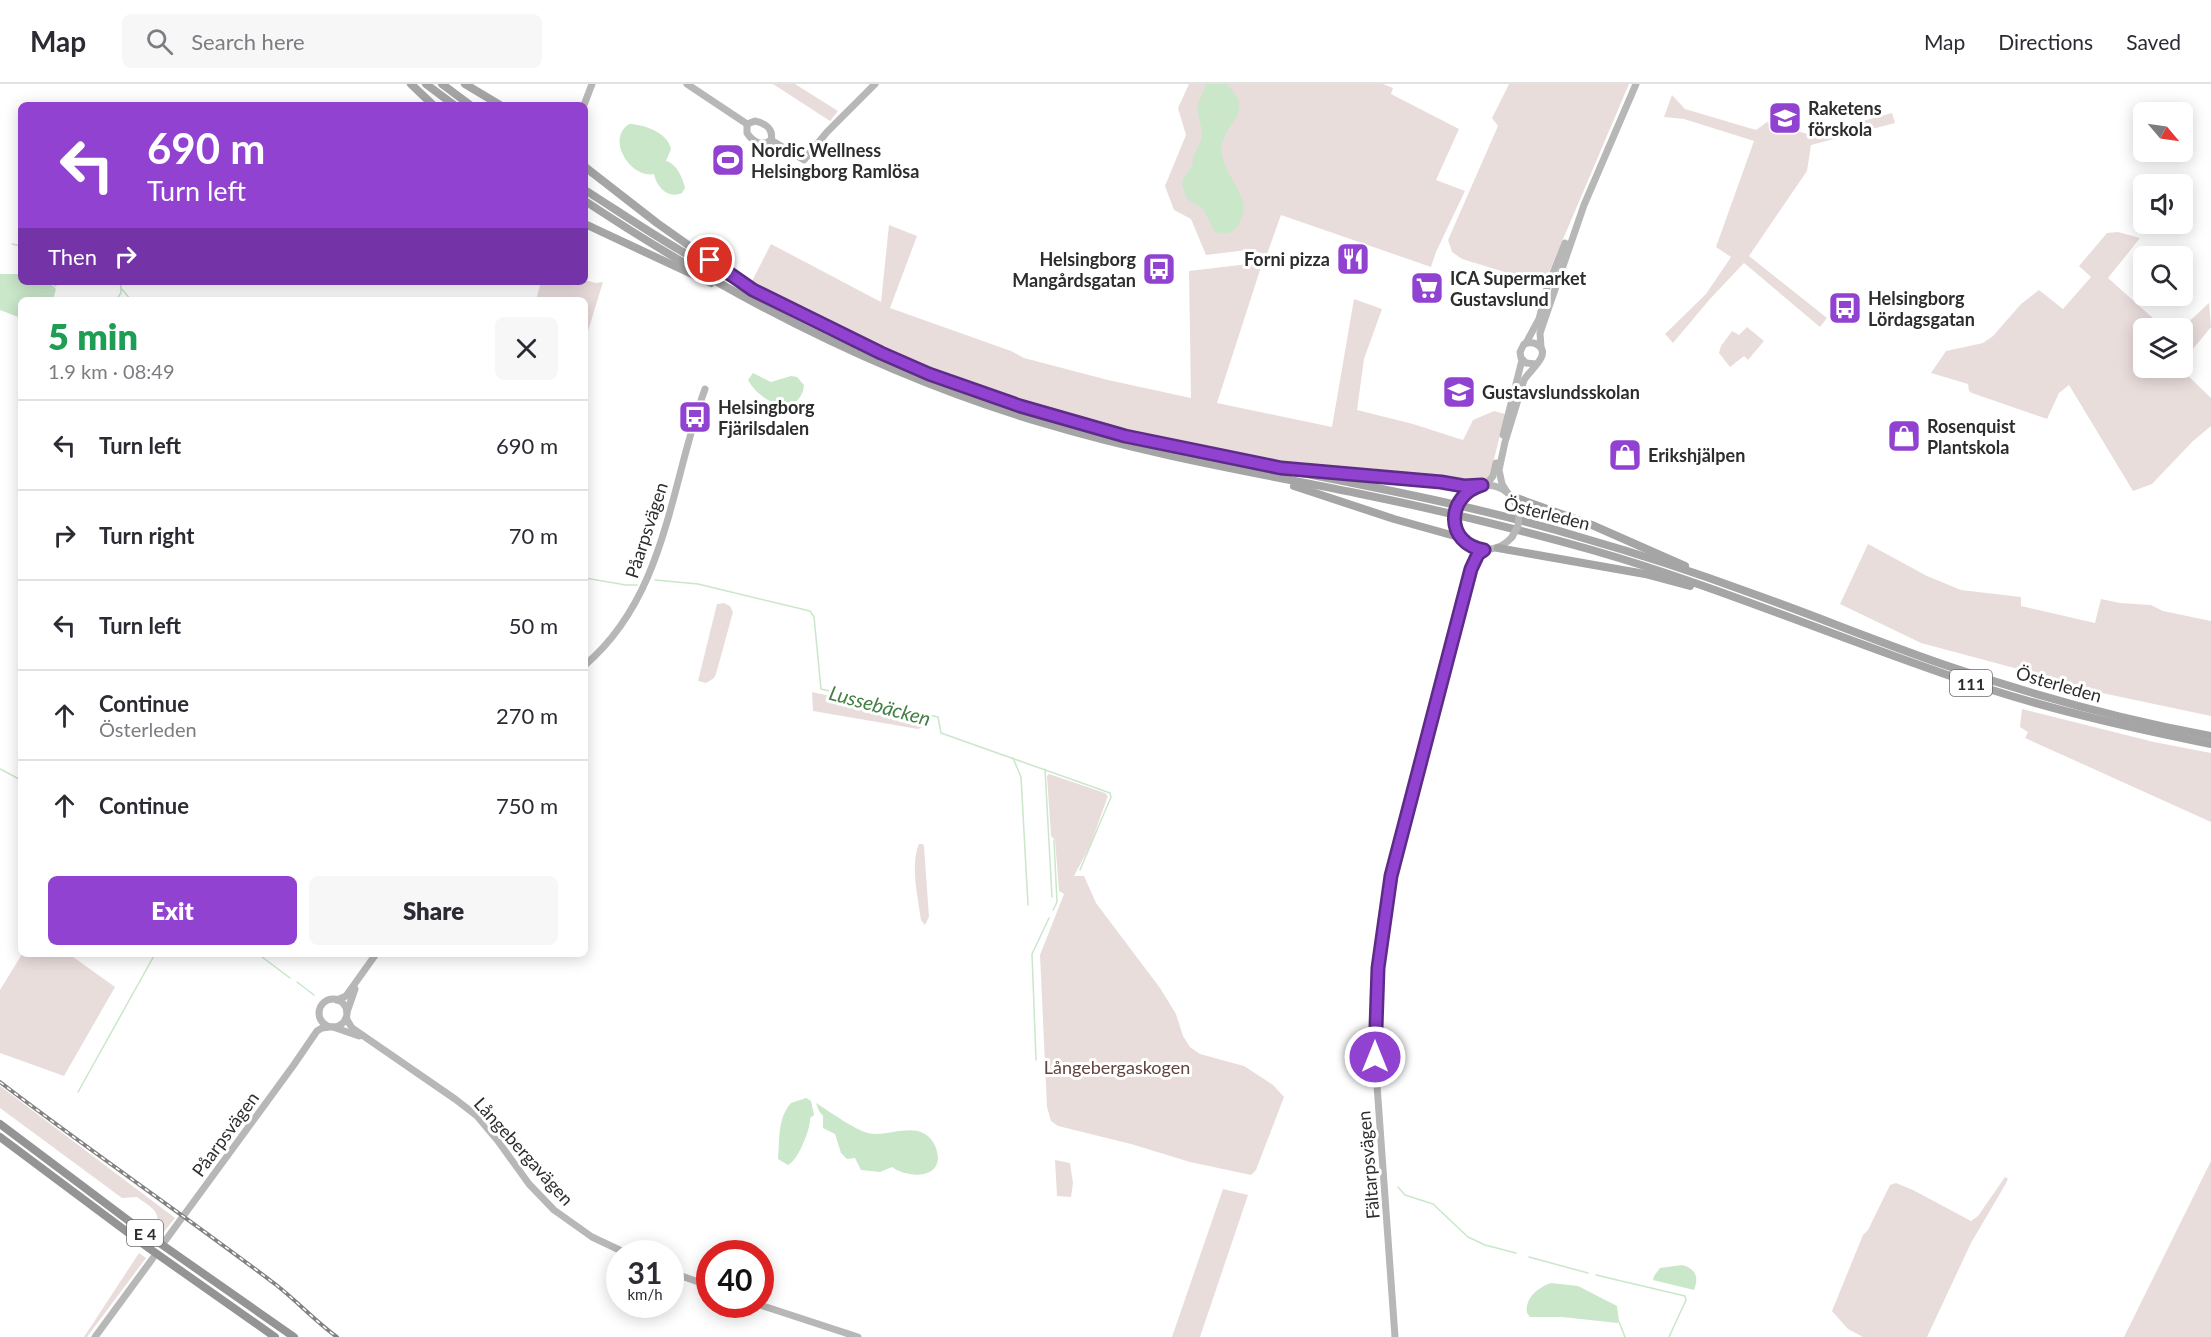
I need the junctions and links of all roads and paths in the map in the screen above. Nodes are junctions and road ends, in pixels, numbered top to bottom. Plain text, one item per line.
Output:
1 (411, 84) edge
2 (426, 84) edge
3 (442, 84) edge
4 (465, 84) edge
5 (592, 84) edge
6 (687, 84) edge
7 (875, 84) edge
8 (1636, 84) edge
9 (430, 102) edge
10 (450, 102) edge
11 (466, 102) edge
12 (496, 102) edge
13 (585, 102) edge
14 (747, 124) junction
15 (771, 140) junction
16 (588, 169) edge
17 (588, 192) edge
18 (588, 203) edge
19 (1584, 205) junction
20 (588, 226) edge
21 (746, 285) junction
22 (746, 298) junction
23 (1526, 343) junction
24 (1541, 347) junction
25 (1522, 360) junction
26 (1536, 364) junction
27 (705, 389) dead end
28 (1281, 468) junction
29 (1262, 476) junction
30 (1484, 485) junction
31 (1509, 494) junction
32 (1465, 541) junction
33 (1498, 548) junction
34 (1484, 550) junction
35 (1471, 569) junction
36 (1719, 582) junction
37 (1737, 598) junction
38 (588, 662) edge
39 (2211, 736) edge
40 (2211, 744) edge
41 (374, 957) edge
42 (360, 978) junction
43 (337, 1000) junction
44 (319, 1012) junction
45 (346, 1015) junction
46 (331, 1027) junction
47 (372, 1041) junction
48 (308, 1043) junction
49 (0, 1124) edge
50 (0, 1137) edge
51 (165, 1241) dead end
52 (606, 1244) edge
53 (153, 1258) dead end
54 (774, 1310) edge
55 (95, 1337) edge
56 (275, 1337) edge
57 (294, 1337) edge
58 (858, 1337) edge
59 (1395, 1337) edge

1 - 9 main road
2 - 10 main road
3 - 11 main road
4 - 12 main road
5 - 13 street
6 - 14 street
7 - 15 street
8 - 19 street
14 - 15 street
14 - 15 street
16 - 21 main road
17 - 21 main road, Österleden / 111
18 - 22 main road, Österleden / 111
19 - 23 street
19 - 24 street
20 - 22 main road
21 - 28 main road, Österleden / 111
22 - 29 main road, Österleden / 111
23 - 24 street
23 - 25 street
24 - 26 street
25 - 26 street
25 - 30 street
26 - 31 street
27 - 38 street, Påarpsvägen
28 - 30 main road
28 - 36 main road, Österleden / 111
29 - 32 main road
29 - 37 main road, Österleden / 111
30 - 31 street
30 - 32 street, bridge
31 - 33 street, bridge
31 - 36 main road
32 - 34 street
32 - 35 street, Fältarpsvägen
33 - 34 street
33 - 37 main road
34 - 35 street, Fältarpsvägen
35 - 59 street, Fältarpsvägen
36 - 39 main road, Österleden / 111
37 - 40 main road, Österleden / 111
41 - 42 street
42 - 43 street
42 - 45 street
43 - 44 street
43 - 45 street
44 - 46 street
44 - 48 street, Påarpsvägen
45 - 46 street
45 - 47 street, Långebergavägen
46 - 47 street, Långebergavägen
46 - 48 street, Påarpsvägen
47 - 52 street, Långebergavägen
48 - 51 street, Påarpsvägen
49 - 57 highway, E 4
50 - 56 highway, E 4
53 - 55 street
54 - 58 street

